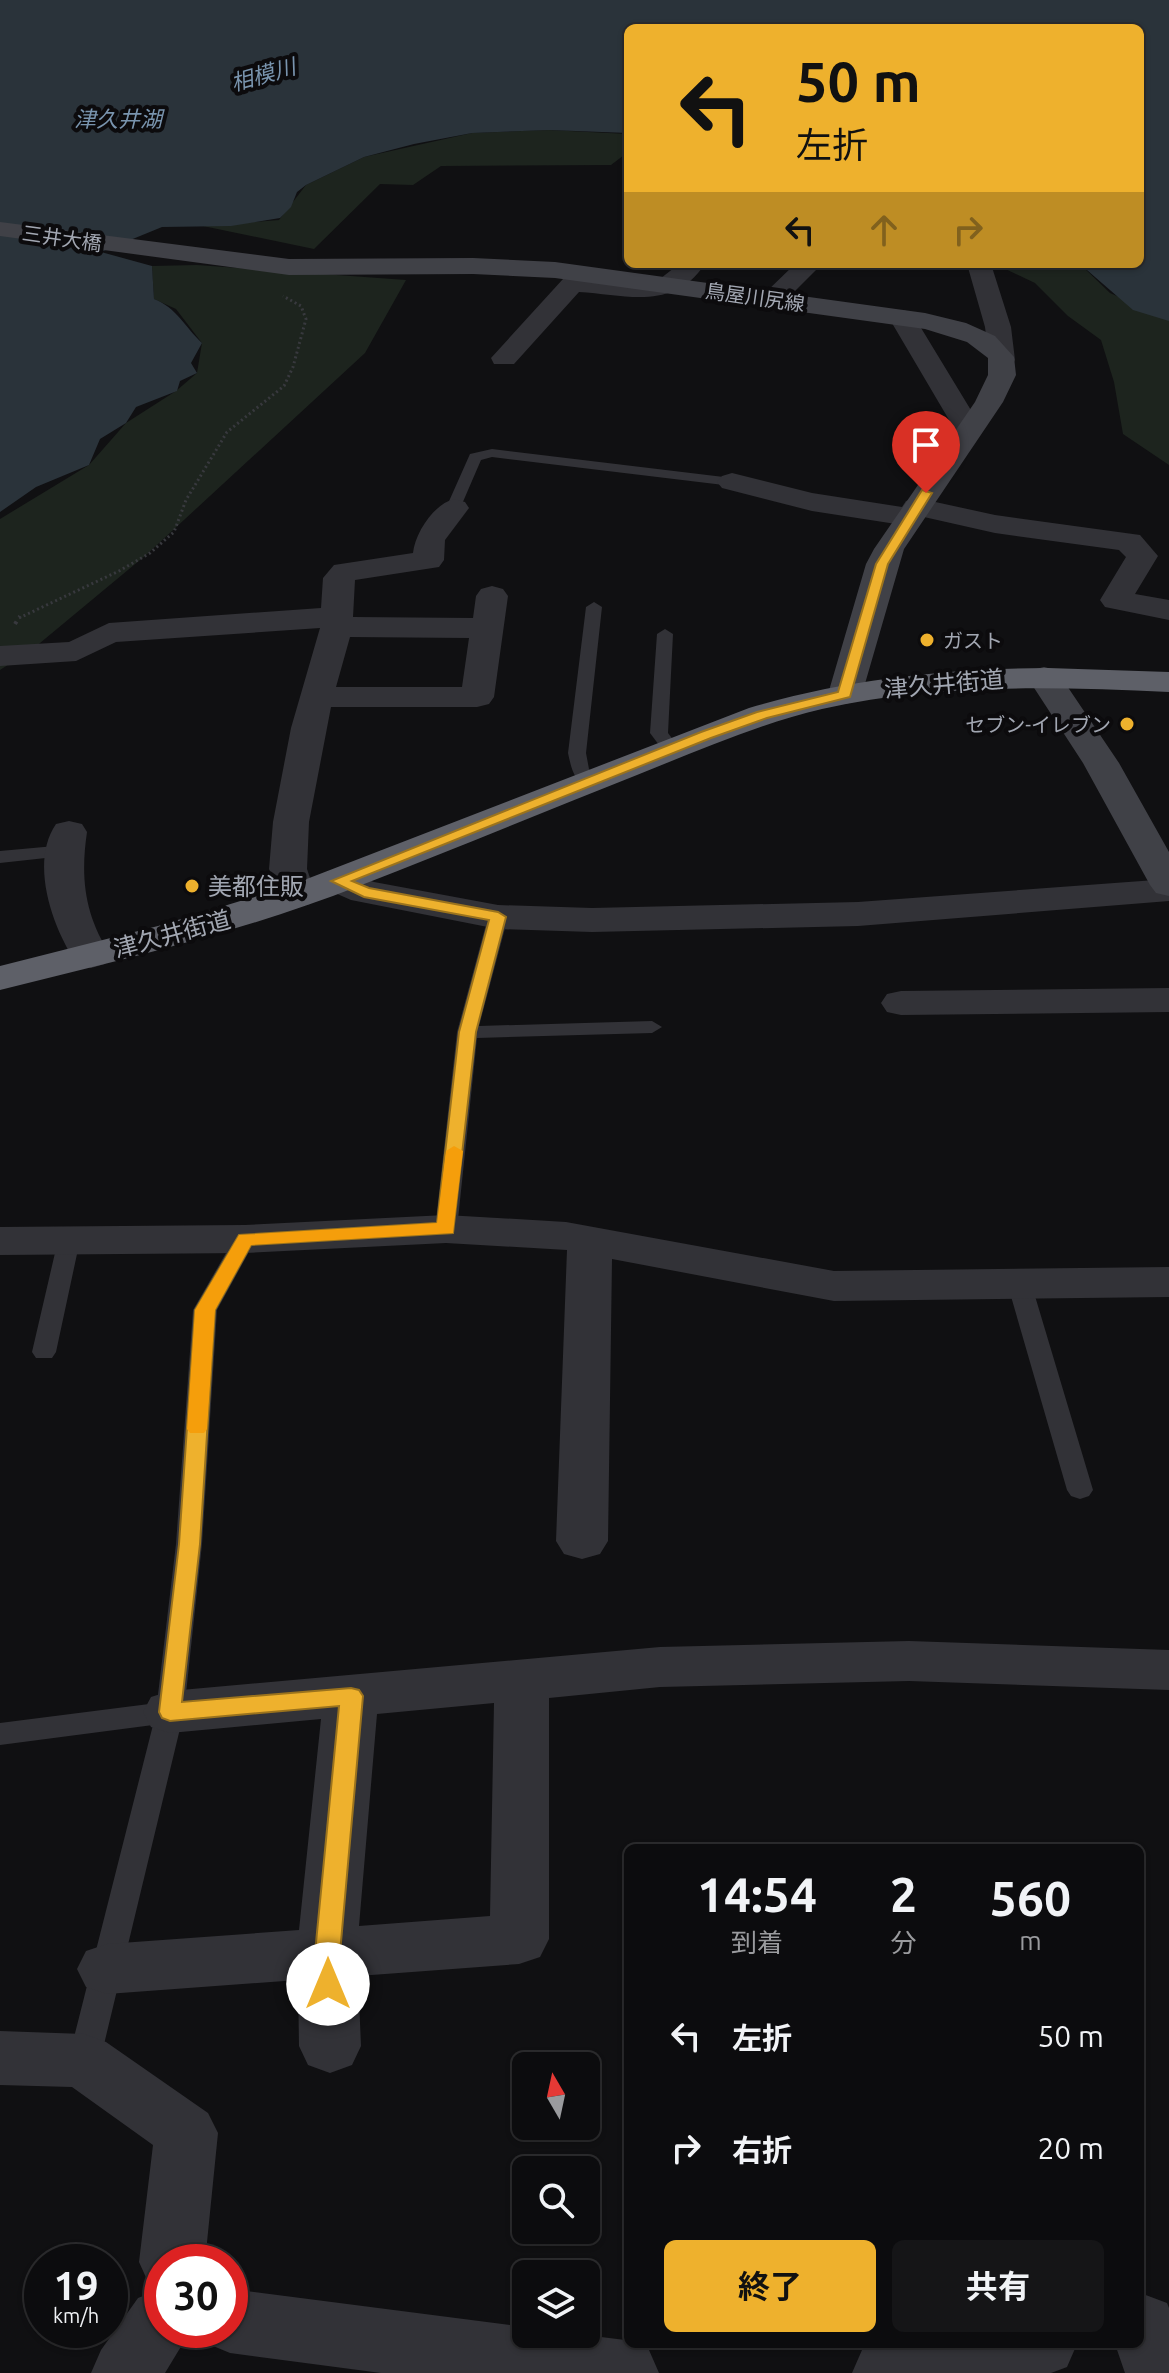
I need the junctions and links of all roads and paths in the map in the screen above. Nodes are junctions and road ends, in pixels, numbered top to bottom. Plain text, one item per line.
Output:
1 (0, 229) edge
2 (123, 247) joint
3 (256, 264) junction
4 (689, 268) edge
5 (806, 268) edge
6 (980, 268) edge
7 (671, 285) junction
8 (773, 299) junction
9 (902, 318) junction
10 (504, 358) dead end
11 (1002, 360) junction
12 (969, 430) junction
13 (732, 482) joint
14 (454, 508) joint
15 (913, 512) junction
16 (594, 607) dead end
17 (1169, 610) edge
18 (335, 622) junction
19 (665, 634) dead end
20 (5, 644) edge
21 (1044, 677) junction
22 (1169, 682) edge
23 (845, 694) junction
24 (317, 697) junction
25 (671, 749) junction
26 (589, 781) junction
27 (68, 842) joint
28 (0, 857) edge
29 (339, 881) junction
30 (1169, 888) edge
31 (297, 896) junction
32 (498, 917) junction
33 (91, 956) junction
34 (0, 978) edge
35 (1169, 1000) edge
36 (901, 1003) dead end
37 (652, 1027) dead end
38 (467, 1032) junction
39 (446, 1229) junction
40 (245, 1239) junction
41 (69, 1240) junction
42 (590, 1240) junction
43 (0, 1241) edge
44 (1169, 1282) edge
45 (1020, 1286) junction
46 (44, 1352) dead end
47 (1080, 1490) dead end
48 (582, 1541) dead end
49 (1169, 1670) edge
50 (522, 1680) junction
51 (351, 1696) junction
52 (170, 1712) junction
53 (0, 1734) edge
54 (327, 1953) junction
55 (107, 1969) junction
56 (330, 2046) dead end
57 (0, 2058) edge
58 (84, 2061) junction
59 (174, 2244) edge
60 (248, 2323) edge
61 (144, 2346) edge
62 (1022, 2348) edge
63 (899, 2372) edge
64 (125, 2373) edge
65 (625, 2373) edge

1 - 2 main road, 三井大橋
2 - 3 main road, 鳥屋川尻線
3 - 7 main road, 鳥屋川尻線
3 - 20 path
4 - 7 street
5 - 8 street
6 - 11 street
7 - 8 main road, 鳥屋川尻線
7 - 10 street
8 - 9 main road, 鳥屋川尻線
9 - 11 main road, 鳥屋川尻線
9 - 12 street
11 - 12 main road
12 - 15 main road
13 - 14 lane
13 - 15 street
14 - 18 street
15 - 17 street
15 - 23 main road
16 - 26 lane
18 - 20 street
18 - 24 street
18 - 24 street
19 - 25 lane
21 - 22 highway, 津久井街道
21 - 23 highway, 津久井街道
21 - 30 main road
23 - 25 highway, 津久井街道
24 - 31 street
25 - 26 highway, 津久井街道
26 - 29 highway, 津久井街道
27 - 28 lane
27 - 33 street
29 - 31 highway, 津久井街道
29 - 32 street
30 - 32 street
31 - 33 highway, 津久井街道
32 - 38 lane
33 - 34 highway, 津久井街道
35 - 36 street
37 - 38 lane
38 - 39 lane
39 - 40 street
39 - 42 street
40 - 41 street
40 - 52 lane
41 - 43 street
41 - 46 lane
42 - 45 street
42 - 48 street
44 - 45 street
45 - 47 lane
49 - 50 street
50 - 51 street
50 - 54 street
51 - 52 street
51 - 54 street
52 - 53 lane
52 - 55 lane
54 - 55 street
54 - 56 street
55 - 58 lane
57 - 58 street
58 - 59 street
60 - 65 street
61 - 64 street
62 - 63 street

